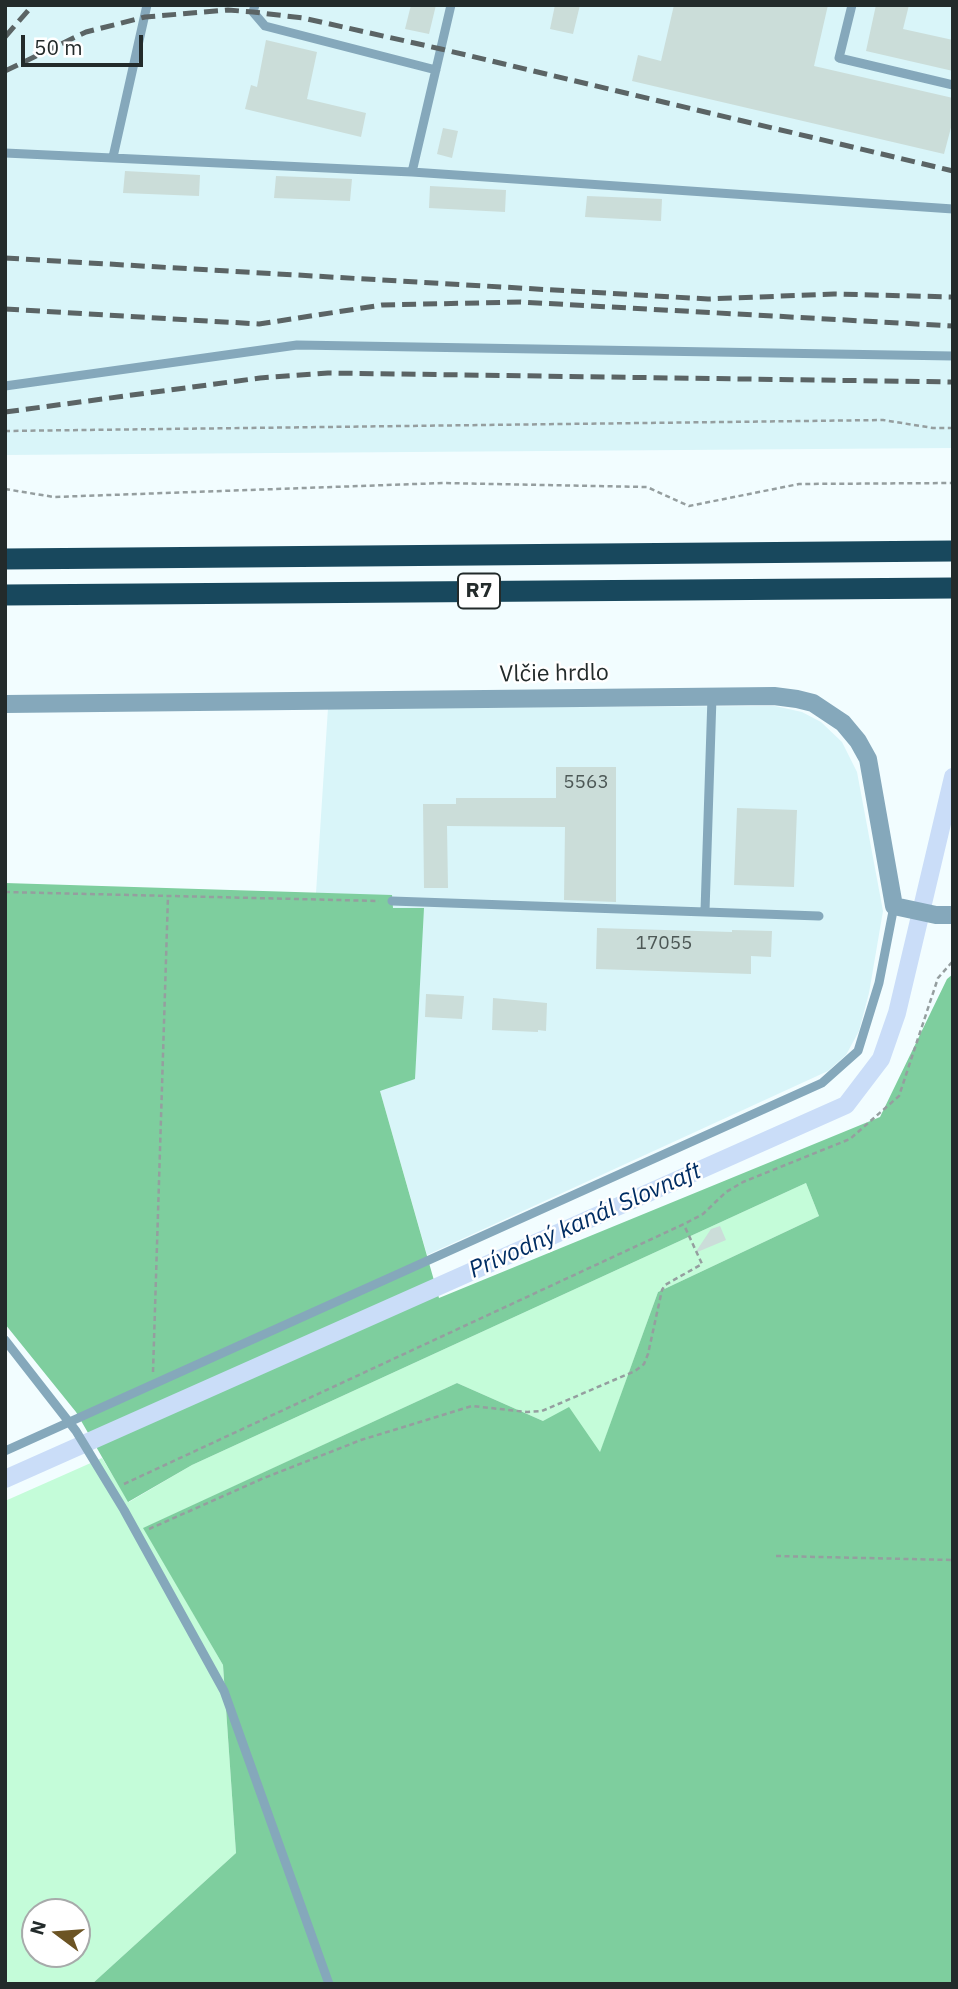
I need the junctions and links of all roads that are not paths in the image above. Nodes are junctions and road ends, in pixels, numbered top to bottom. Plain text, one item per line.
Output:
1 (147, 5) edge
2 (254, 5) edge
3 (451, 5) edge
4 (852, 5) edge
5 (436, 71) junction
6 (953, 85) edge
7 (5, 153) edge
8 (113, 157) junction
9 (412, 172) junction
10 (953, 209) edge
11 (953, 356) edge
12 (5, 386) edge
13 (953, 551) edge
14 (5, 559) edge
15 (953, 587) edge
16 (5, 595) edge
17 (712, 697) junction
18 (5, 704) edge
19 (392, 901) road end
20 (900, 907) junction
21 (705, 911) junction
22 (944, 915) edge
23 (819, 916) dead end
24 (5, 1340) edge
25 (73, 1427) junction
26 (5, 1451) edge
27 (330, 1984) edge

1 - 8 lane
2 - 5 lane
3 - 5 lane
4 - 6 lane
5 - 9 lane
7 - 8 lane
8 - 9 lane
9 - 10 lane
11 - 12 lane
13 - 14 highway, R7
15 - 16 highway, R7
17 - 18 street, Vlčie hrdlo
17 - 20 street, Vlčie hrdlo
17 - 21 lane
19 - 21 lane
20 - 22 street
20 - 25 lane
21 - 23 lane
24 - 25 lane
25 - 26 lane
25 - 27 lane

